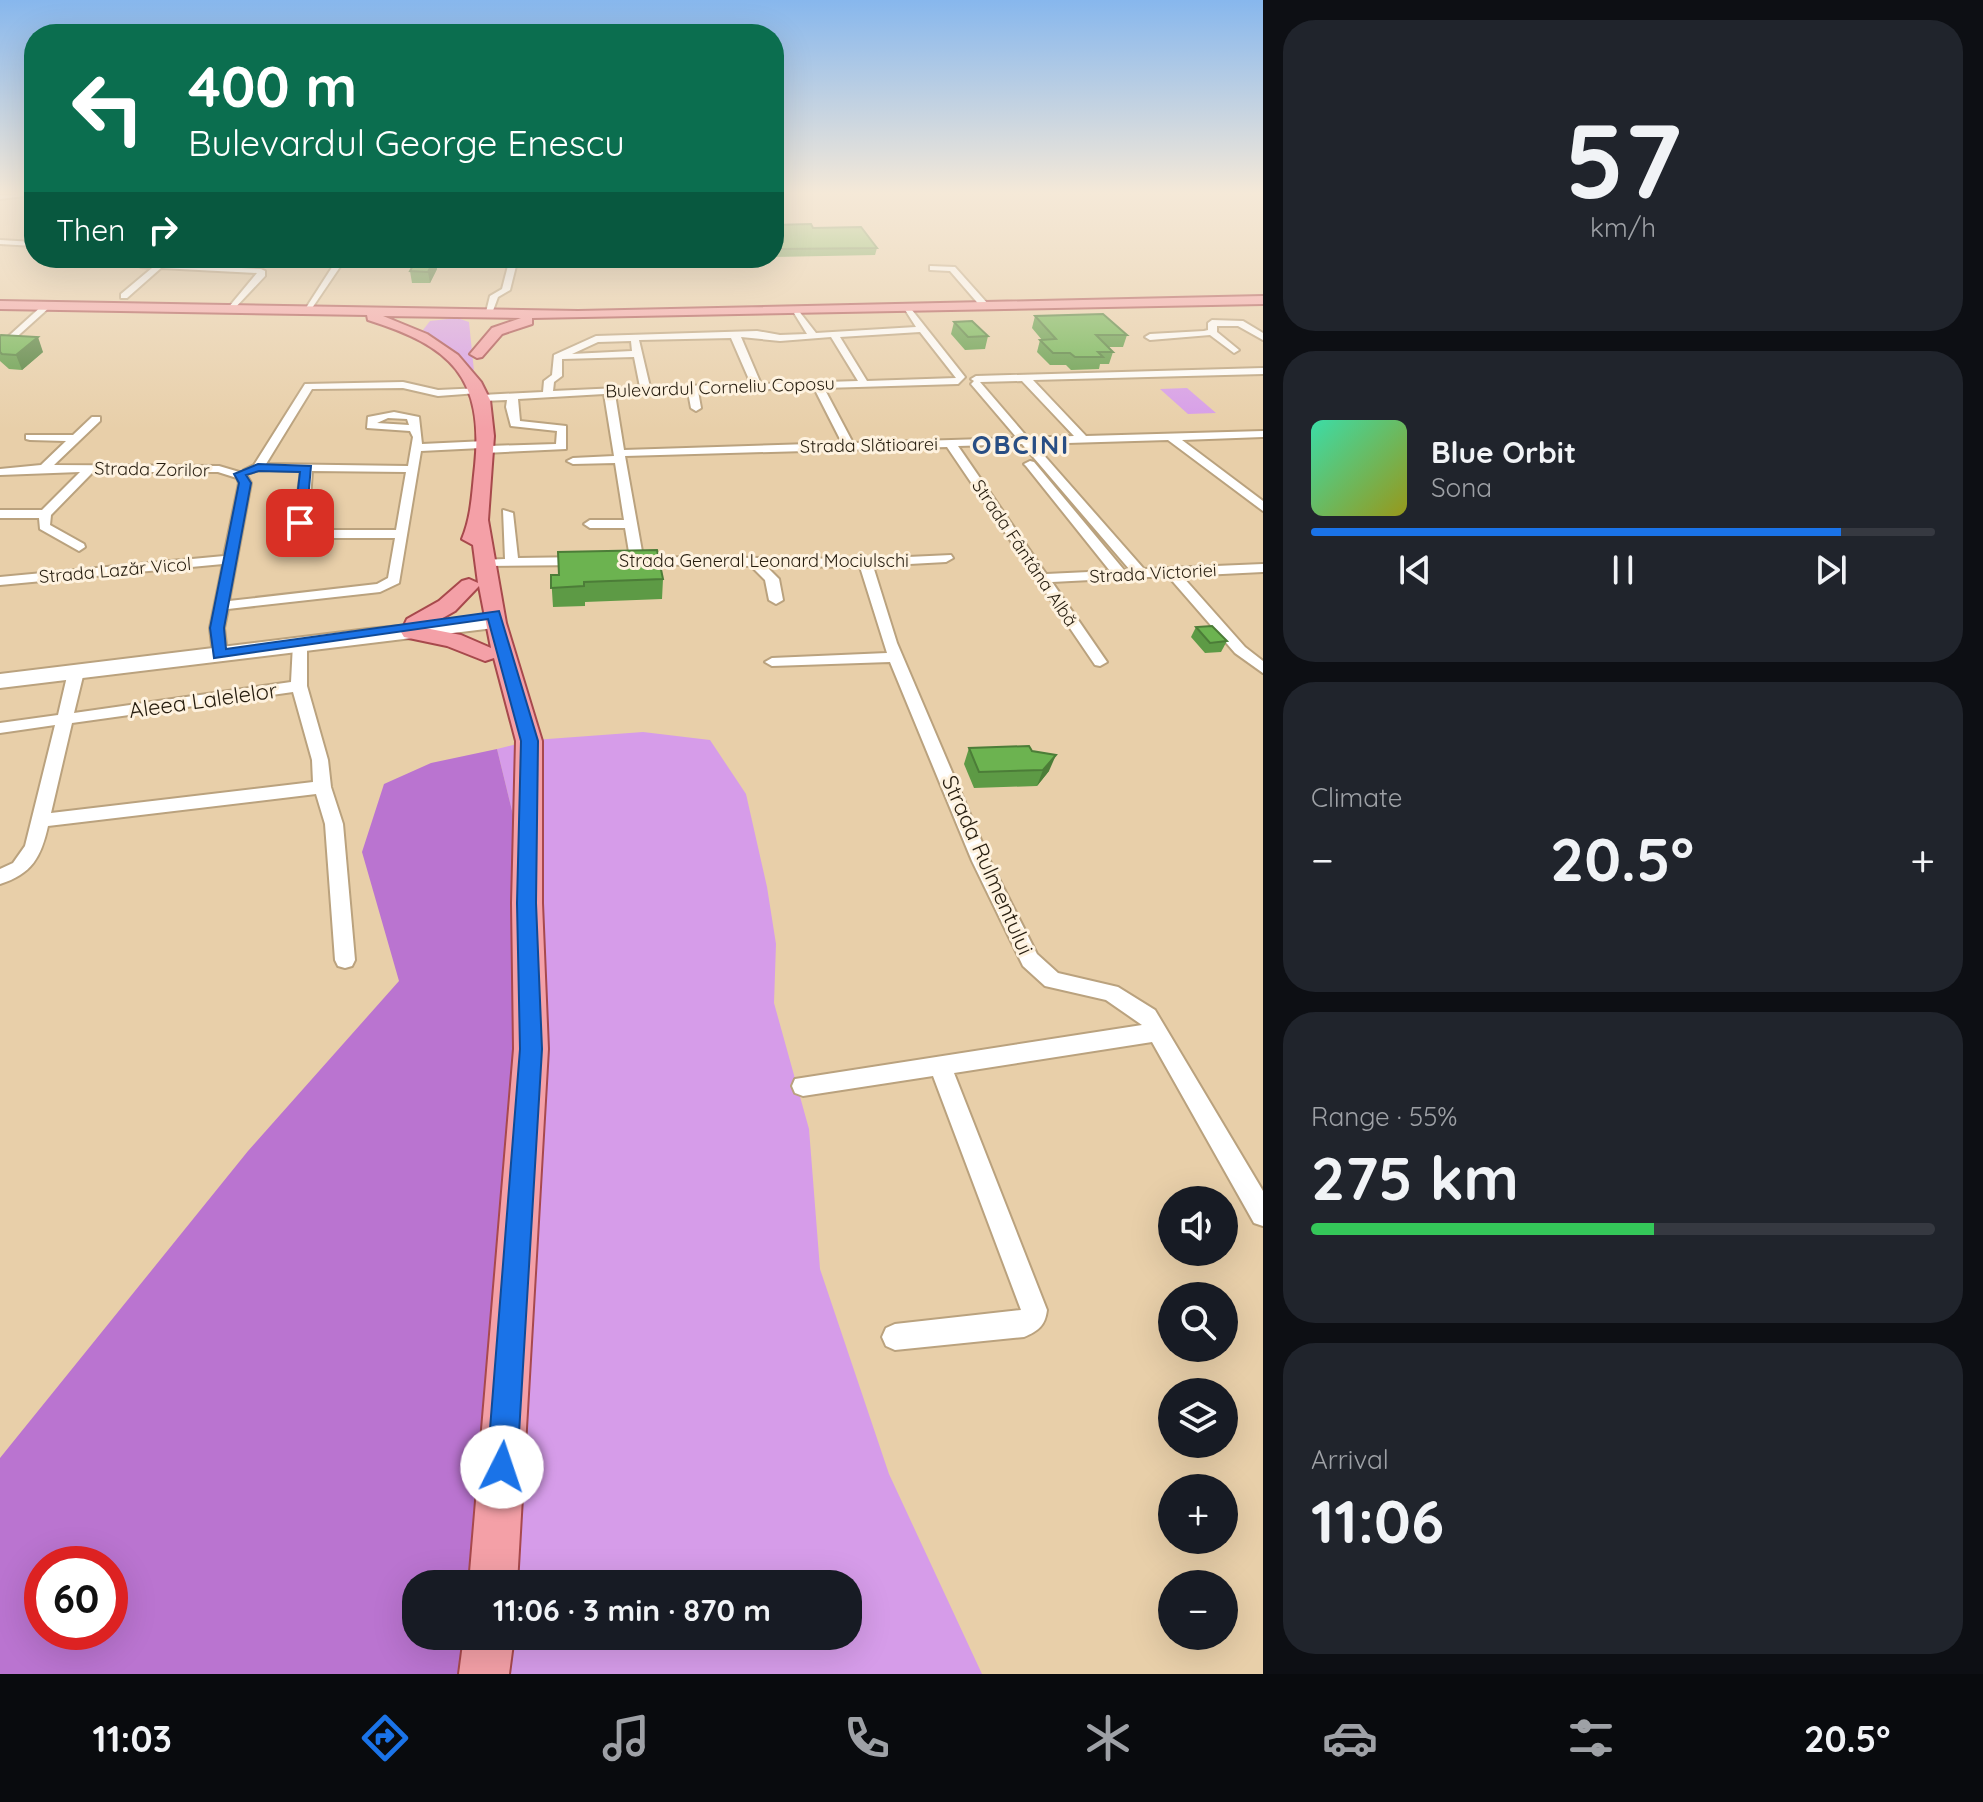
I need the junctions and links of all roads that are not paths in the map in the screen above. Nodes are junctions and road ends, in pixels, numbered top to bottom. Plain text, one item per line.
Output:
1 (152, 272) edge
2 (261, 272) edge
3 (332, 272) edge
4 (510, 272) edge
5 (955, 272) edge
6 (124, 296) dead end
7 (1263, 302) edge
8 (0, 305) edge
9 (47, 306) junction
10 (985, 306) junction
11 (232, 308) junction
12 (307, 309) junction
13 (325, 309) junction
14 (798, 313) junction
15 (916, 313) junction
16 (442, 314) junction
17 (469, 314) junction
18 (488, 314) junction
19 (565, 315) junction
20 (603, 315) junction
21 (1211, 332) junction
22 (833, 333) junction
23 (1260, 333) edge
24 (735, 335) junction
25 (813, 336) junction
26 (634, 337) junction
27 (1150, 337) dead end
28 (425, 341) junction
29 (0, 349) edge
30 (1234, 350) dead end
31 (477, 354) junction
32 (637, 354) junction
33 (557, 357) junction
34 (1263, 371) edge
35 (1025, 378) junction
36 (969, 380) junction
37 (864, 383) junction
38 (817, 384) junction
39 (757, 386) junction
40 (692, 388) junction
41 (646, 390) junction
42 (609, 391) junction
43 (548, 393) junction
44 (480, 394) junction
45 (513, 396) junction
46 (696, 408) dead end
47 (96, 419) dead end
48 (414, 424) dead end
49 (1263, 434) edge
50 (30, 437) dead end
51 (1171, 437) junction
52 (74, 438) junction
53 (1084, 440) junction
54 (1026, 442) junction
55 (950, 443) junction
56 (1012, 443) junction
57 (849, 445) junction
58 (485, 447) junction
59 (416, 448) junction
60 (621, 456) junction
61 (573, 461) dead end
62 (258, 467) junction
63 (44, 468) junction
64 (90, 468) junction
65 (307, 468) junction
66 (411, 469) junction
67 (0, 472) edge
68 (240, 474) junction
69 (1263, 507) edge
70 (507, 513) dead end
71 (0, 514) edge
72 (45, 514) junction
73 (479, 522) junction
74 (590, 524) dead end
75 (633, 524) junction
76 (402, 534) junction
77 (79, 547) dead end
78 (946, 558) dead end
79 (230, 559) junction
80 (606, 561) edge
81 (621, 561) edge
82 (637, 561) junction
83 (512, 562) junction
84 (754, 562) junction
85 (486, 563) junction
86 (865, 563) junction
87 (1263, 568) edge
88 (1171, 571) junction
89 (1139, 572) junction
90 (1119, 573) junction
91 (1042, 578) junction
92 (0, 581) edge
93 (469, 585) junction
94 (776, 600) dead end
95 (221, 606) junction
96 (485, 619) junction
97 (414, 628) junction
98 (300, 644) junction
99 (485, 654) junction
100 (211, 656) junction
101 (897, 657) junction
102 (772, 662) dead end
103 (1100, 662) dead end
104 (1263, 668) edge
105 (76, 672) junction
106 (0, 681) edge
107 (299, 686) junction
108 (65, 719) junction
109 (0, 728) edge
110 (527, 773) junction
111 (322, 787) junction
112 (43, 820) junction
113 (0, 877) edge
114 (345, 960) dead end
115 (1158, 1032) junction
116 (940, 1065) junction
117 (803, 1086) dead end
118 (1263, 1214) edge
119 (895, 1337) dead end
120 (494, 1570) edge
121 (487, 1650) edge
122 (484, 1674) edge

1 - 6 street
2 - 11 street
3 - 12 street
4 - 18 street
5 - 10 street
7 - 10 main road
7 - 15 main road
8 - 9 main road
9 - 11 main road
9 - 29 street
10 - 15 main road
11 - 12 main road
12 - 13 main road
13 - 16 main road
13 - 28 main road
14 - 15 main road
14 - 20 main road
14 - 25 street
15 - 20 main road
15 - 22 street
15 - 36 street
16 - 17 main road
16 - 28 main road
17 - 18 main road
17 - 31 main road
18 - 19 main road
19 - 20 main road
19 - 31 main road
21 - 23 street
21 - 27 street
21 - 30 street
22 - 25 street
22 - 37 street
24 - 25 street
24 - 26 street
24 - 39 street
26 - 32 street
26 - 33 street
28 - 44 main road
31 - 44 main road
32 - 33 street
32 - 41 street
33 - 43 street
34 - 35 street, Bulevardul Corneliu Coposu
35 - 36 street, Bulevardul Corneliu Coposu
35 - 53 street
36 - 37 street, Bulevardul Corneliu Coposu
36 - 54 street
36 - 56 street
37 - 38 street, Bulevardul Corneliu Coposu
38 - 39 street, Bulevardul Corneliu Coposu
38 - 57 street
39 - 40 street, Bulevardul Corneliu Coposu
40 - 41 street, Bulevardul Corneliu Coposu
40 - 46 street
41 - 42 street, Bulevardul Corneliu Coposu
42 - 43 street, Bulevardul Corneliu Coposu
42 - 60 street
43 - 45 street, Bulevardul Corneliu Coposu
44 - 45 street, Bulevardul Corneliu Coposu
44 - 58 main road
44 - 62 street, Bulevardul Corneliu Coposu
45 - 58 street
47 - 52 street
48 - 59 street
49 - 51 street, Strada Slătioarei
50 - 52 street
51 - 53 street, Strada Slătioarei
51 - 69 street
52 - 63 street
53 - 54 street, Strada Slătioarei
54 - 56 street, Strada Slătioarei
54 - 89 street
55 - 56 street, Strada Slătioarei
55 - 57 street, Strada Slătioarei
55 - 91 street, Strada Fântâna Albă
56 - 90 street
57 - 60 street, Strada Slătioarei
58 - 59 street
58 - 73 main road
59 - 66 street
60 - 61 street, Strada Slătioarei
60 - 75 street
62 - 65 street
62 - 68 street
63 - 64 street, Strada Zorilor
63 - 67 street, Strada Zorilor
64 - 68 street, Strada Zorilor
64 - 72 street
65 - 66 street
65 - 76 street
66 - 76 street
68 - 79 street, Strada Zorilor
70 - 83 street
71 - 72 street
72 - 77 street
73 - 85 main road
73 - 93 main road
74 - 75 street
75 - 82 street
76 - 95 street
78 - 86 street, Strada General Leonard Mociulschi
79 - 92 street, Strada Lazăr Vicol
79 - 95 street, Strada Zorilor
80 - 83 street, Strada General Leonard Mociulschi
81 - 82 street, Strada General Leonard Mociulschi
82 - 84 street, Strada General Leonard Mociulschi
83 - 85 street, Strada General Leonard Mociulschi
84 - 86 street, Strada General Leonard Mociulschi
84 - 94 street
85 - 96 main road
86 - 101 street, Strada Rulmentului
87 - 88 street, Strada Victoriei
88 - 89 street, Strada Victoriei
88 - 104 street
89 - 90 street, Strada Victoriei
90 - 91 street, Strada Victoriei
91 - 103 street, Strada Fântâna Albă
93 - 96 main road
93 - 97 main road
95 - 100 street, Strada Zorilor
96 - 97 main road
96 - 99 main road
96 - 110 main road
97 - 98 main road
97 - 99 main road
98 - 100 main road
98 - 107 street, Aleea Lalelelor
99 - 110 main road
100 - 105 main road
101 - 102 street
101 - 115 street, Strada Rulmentului
105 - 106 main road
105 - 108 street
107 - 108 street, Aleea Lalelelor
107 - 111 street
108 - 109 street, Aleea Lalelelor
108 - 112 street
110 - 120 main road
111 - 112 street
111 - 114 street
112 - 113 street
115 - 116 street
115 - 118 street, Strada Rulmentului
116 - 117 street
116 - 119 street
121 - 122 main road

